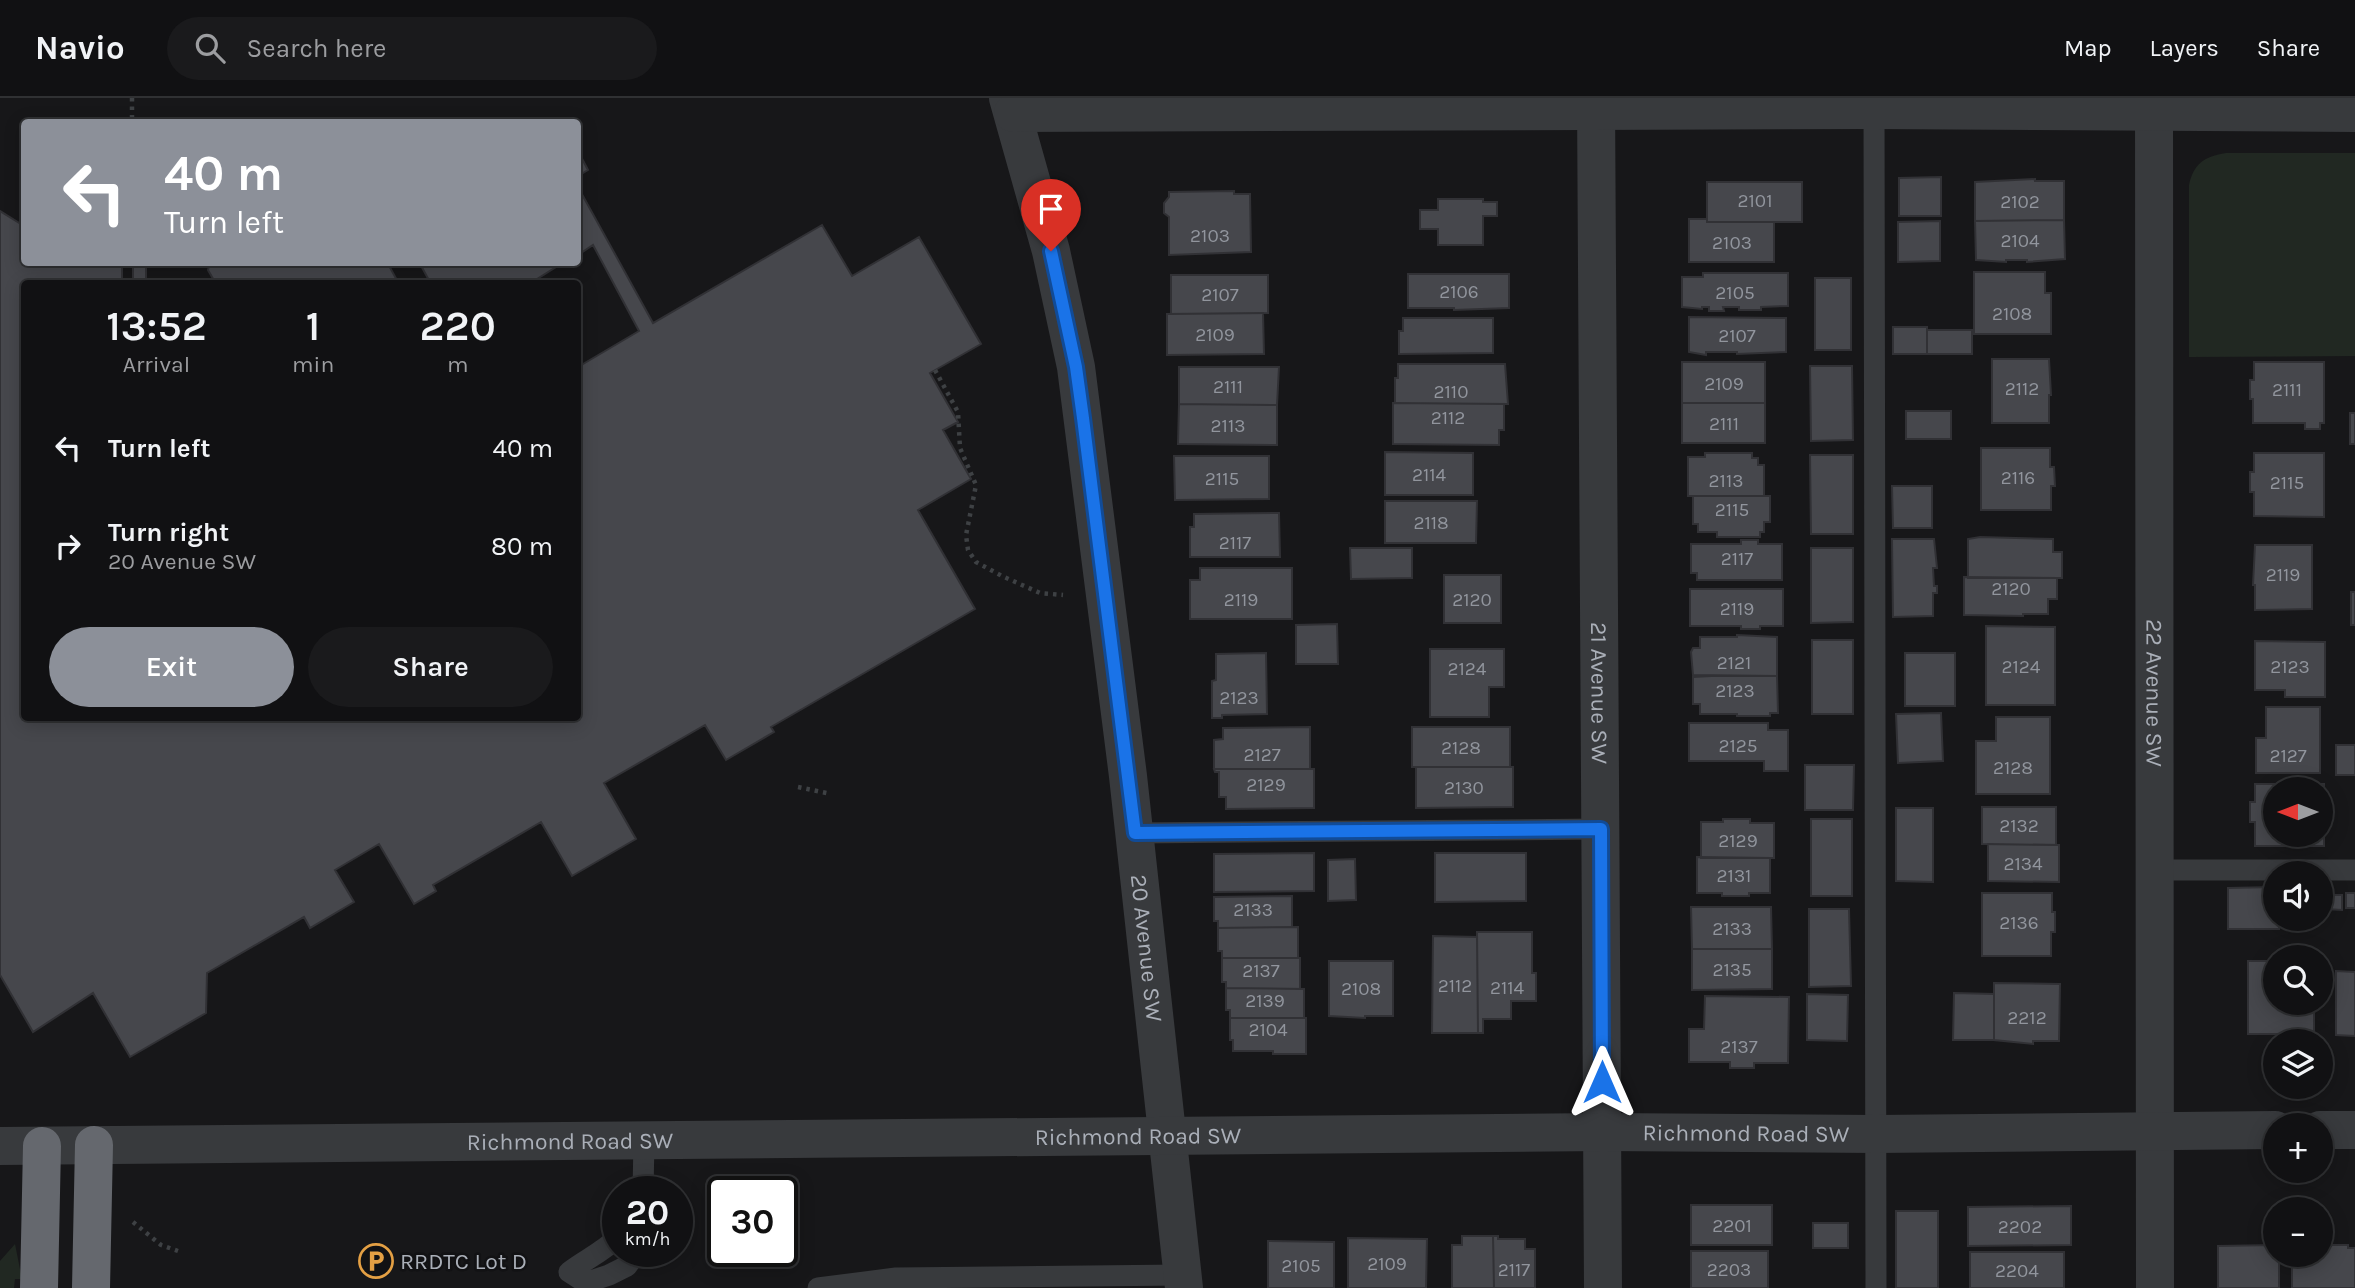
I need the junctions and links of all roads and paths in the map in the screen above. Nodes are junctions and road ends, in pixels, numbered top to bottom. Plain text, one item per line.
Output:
1 (132, 98) edge
2 (1874, 104) edge
3 (1011, 105) edge
4 (1596, 105) edge
5 (2154, 105) edge
6 (1051, 106) edge
7 (2355, 113) edge
8 (132, 119) edge
9 (935, 370) dead end
10 (1063, 595) dead end
11 (798, 787) dead end
12 (831, 794) dead end
13 (1601, 829) junction
14 (1135, 833) junction
15 (2155, 870) junction
16 (2355, 870) edge
17 (2263, 1130) edge
18 (2333, 1130) edge
19 (2355, 1130) edge
20 (1603, 1132) junction
21 (2155, 1132) junction
22 (1876, 1134) junction
23 (1168, 1136) junction
24 (644, 1140) junction
25 (0, 1146) edge
26 (42, 1146) junction
27 (94, 1146) junction
28 (643, 1176) edge
29 (133, 1222) dead end
30 (178, 1251) dead end
31 (602, 1252) edge
32 (625, 1267) edge
33 (1183, 1282) edge
34 (39, 1288) edge
35 (91, 1288) edge
36 (818, 1288) edge
37 (1602, 1288) edge
38 (1877, 1288) edge
39 (2155, 1288) edge

1 - 8 path
2 - 4 street
2 - 5 street
2 - 22 lane
3 - 6 street
3 - 14 street, 20 Avenue SW
4 - 6 street
4 - 13 street, 21 Avenue SW
5 - 7 street
5 - 15 street, 22 Avenue SW
9 - 10 path
11 - 12 path
13 - 14 lane
13 - 20 street, 21 Avenue SW
14 - 23 street, 20 Avenue SW
15 - 16 lane
15 - 21 street, 22 Avenue SW
17 - 21 street, Richmond Road SW
18 - 19 street
20 - 22 street, Richmond Road SW
20 - 23 street, Richmond Road SW
20 - 37 street, 21 Avenue SW
21 - 22 street, Richmond Road SW
21 - 39 street, 22 Avenue SW
22 - 38 lane
23 - 24 street, Richmond Road SW
23 - 33 street, 20 Avenue SW
24 - 27 street, Richmond Road SW
24 - 28 lane
25 - 26 street, Richmond Road SW
26 - 27 street, Richmond Road SW
26 - 34 highway
27 - 35 highway
29 - 30 path
31 - 32 lane
33 - 36 lane

